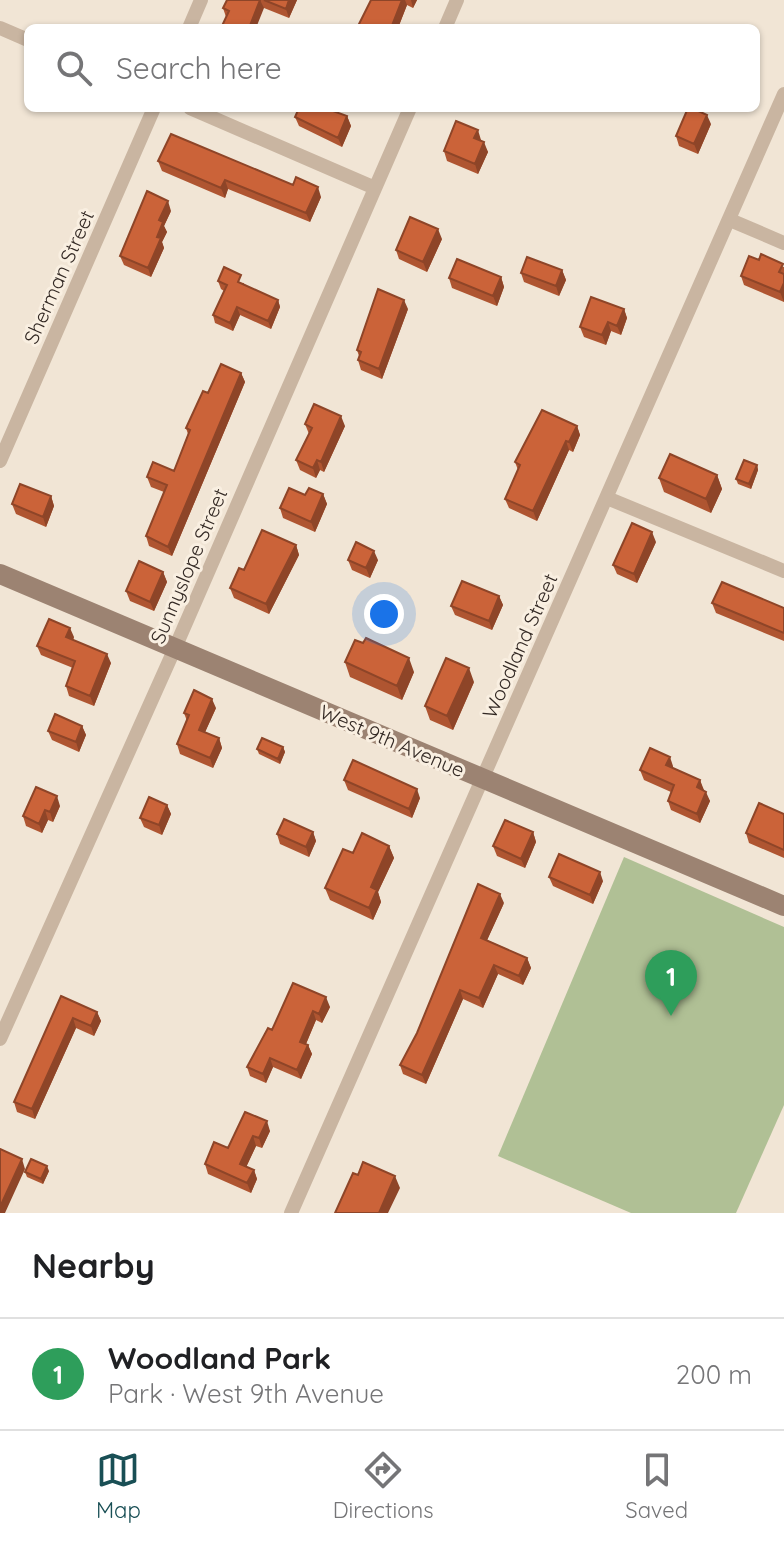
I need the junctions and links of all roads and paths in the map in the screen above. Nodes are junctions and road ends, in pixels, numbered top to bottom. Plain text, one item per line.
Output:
1 (201, 0) edge
2 (457, 0) edge
3 (191, 24) edge
4 (447, 24) edge
5 (0, 28) edge
6 (24, 38) edge
7 (784, 94) edge
8 (152, 112) edge
9 (199, 112) edge
10 (408, 112) edge
11 (375, 188) junction
12 (730, 220) junction
13 (784, 243) edge
14 (0, 461) edge
15 (607, 498) junction
16 (784, 571) edge
17 (0, 574) edge
18 (175, 648) junction
19 (484, 779) junction
20 (784, 906) edge
21 (0, 1039) edge
22 (291, 1213) edge

1 - 3 street
2 - 4 street
5 - 6 street
7 - 12 street, Woodland Street
8 - 14 street, Sherman Street
9 - 11 street
10 - 11 street, Sunnyslope Street
11 - 18 street, Sunnyslope Street
12 - 13 street
12 - 15 street, Woodland Street
15 - 16 street
15 - 19 street, Woodland Street
17 - 18 street, West 9th Avenue
18 - 19 street, West 9th Avenue
18 - 21 street, Sunnyslope Street
19 - 20 street, West 9th Avenue
19 - 22 street, Woodland Street

